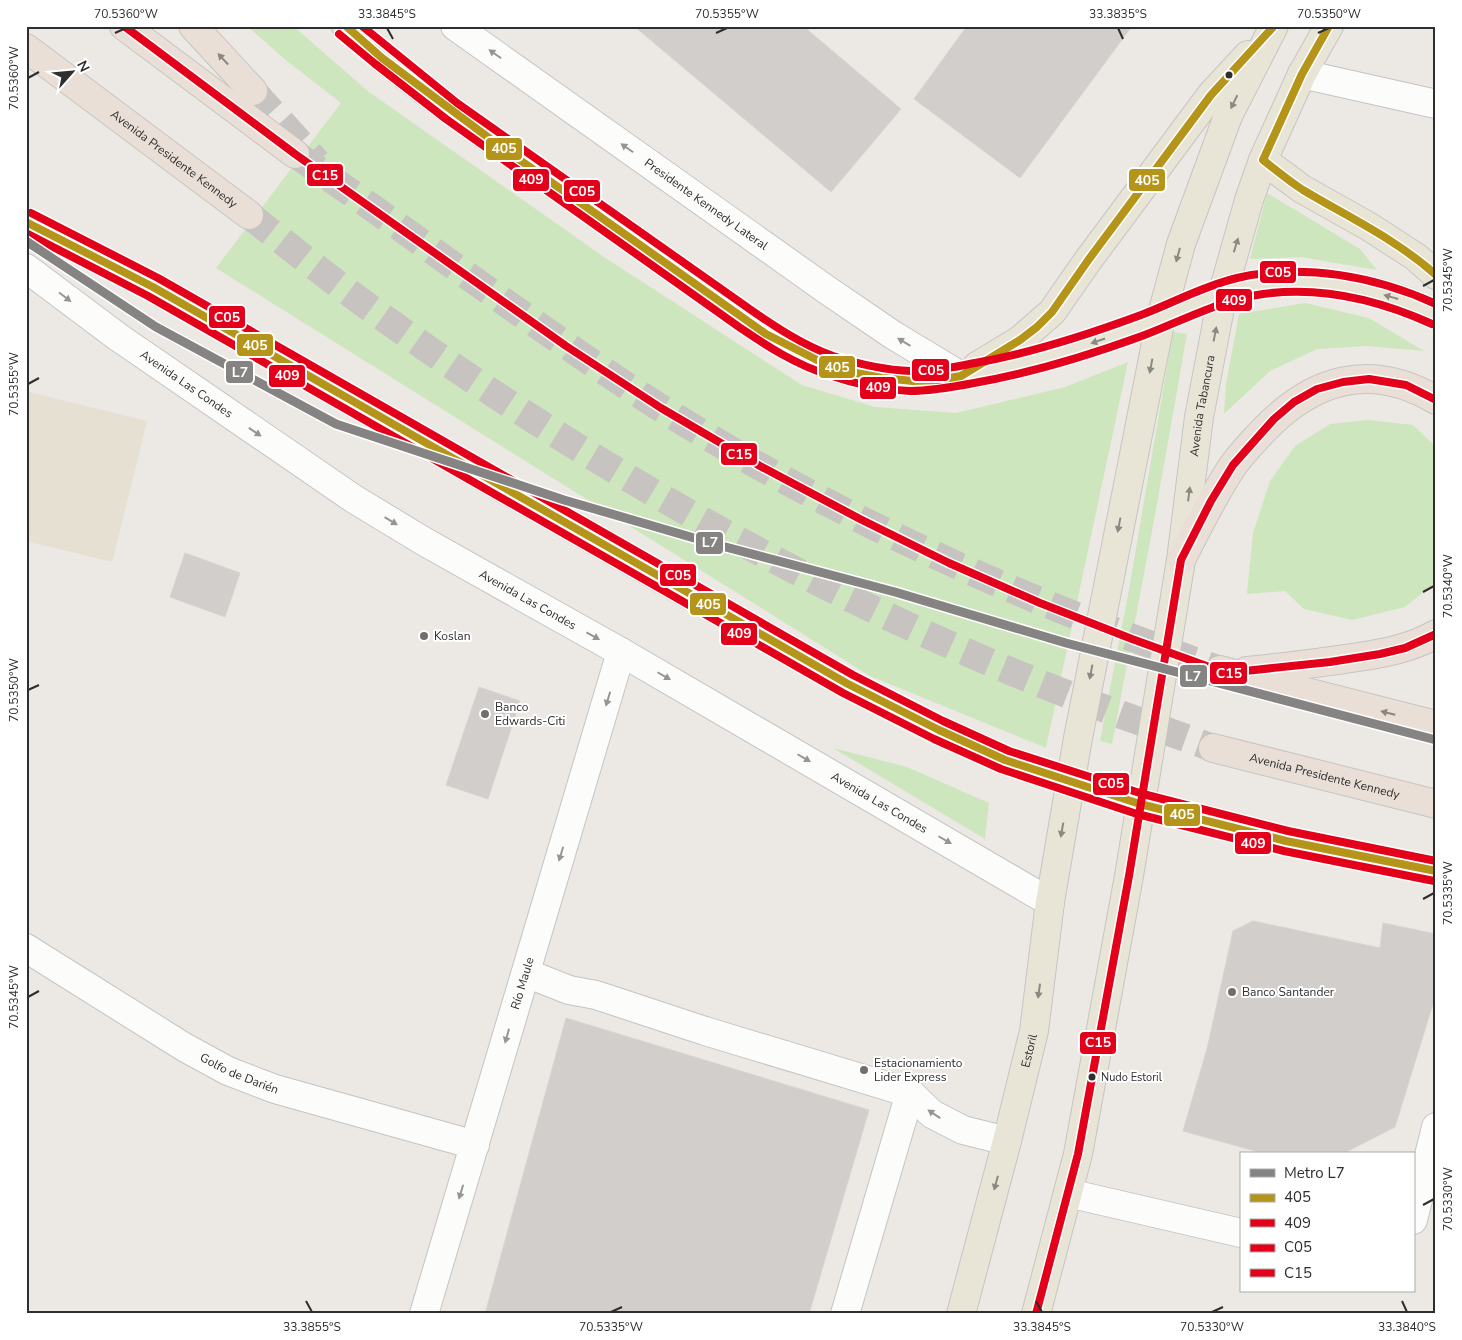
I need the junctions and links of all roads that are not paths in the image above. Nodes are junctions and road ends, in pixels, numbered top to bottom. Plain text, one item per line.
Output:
1 (124, 26) edge
2 (193, 26) edge
3 (346, 26) edge
4 (455, 26) edge
5 (1329, 26) edge
6 (1274, 27) edge
7 (26, 48) edge
8 (1302, 74) junction
9 (253, 91) tunnel mouth
10 (1436, 104) edge
11 (294, 154) tunnel mouth
12 (1264, 160) junction
13 (249, 215) tunnel mouth
14 (26, 222) edge
15 (26, 268) edge
16 (1436, 275) edge
17 (1223, 292) junction
18 (1436, 315) edge
19 (1160, 318) junction
20 (961, 376) junction
21 (1436, 400) edge
22 (1181, 560) junction
23 (1436, 634) edge
24 (622, 652) junction
25 (1436, 724) edge
26 (1213, 748) tunnel mouth
27 (1070, 782) junction
28 (1140, 804) junction
29 (1436, 804) edge
30 (1436, 871) edge
31 (1050, 902) junction
32 (26, 948) edge
33 (526, 973) junction
34 (910, 1092) junction
35 (1436, 1127) edge
36 (1007, 1141) junction
37 (475, 1145) junction
38 (1068, 1193) junction
39 (1414, 1216) edge
40 (1240, 1233) edge
41 (976, 1259) junction
42 (424, 1314) edge
43 (845, 1314) edge
44 (961, 1314) edge
45 (972, 1314) edge
46 (1036, 1314) edge

1 - 11 highway
9 -> 2 highway
3 - 20 main road
20 -> 4 street, Presidente Kennedy Lateral
5 - 8 main road, Avenida Tabancura
6 -> 19 main road
6 - 20 main road
7 - 13 highway, Avenida Presidente Kennedy
8 - 10 street
8 - 12 main road, Avenida Tabancura
12 - 16 main road
17 -> 12 main road, Avenida Tabancura
14 - 27 main road
15 -> 24 street, Avenida Las Condes
18 -> 17 main road
17 - 19 main road
22 -> 17 main road, Avenida Tabancura
19 -> 20 main road
19 -> 27 main road
21 - 22 highway
22 - 28 main road, Avenida Tabancura
25 -> 23 highway
24 -> 31 street, Avenida Las Condes
24 -> 33 street, Río Maule
26 - 29 highway, Avenida Presidente Kennedy
27 - 28 main road
27 -> 31 main road, Estoril
28 - 30 main road
28 - 38 main road
31 -> 36 main road, Estoril
32 - 37 street, Golfo de Darién
33 - 34 street
33 -> 37 street, Río Maule
36 -> 34 street
34 - 43 street
35 - 39 street
36 -> 41 main road, Estoril
37 -> 42 street, Río Maule
38 - 40 street
38 - 46 main road
41 - 44 main road, Estoril
41 - 45 street

